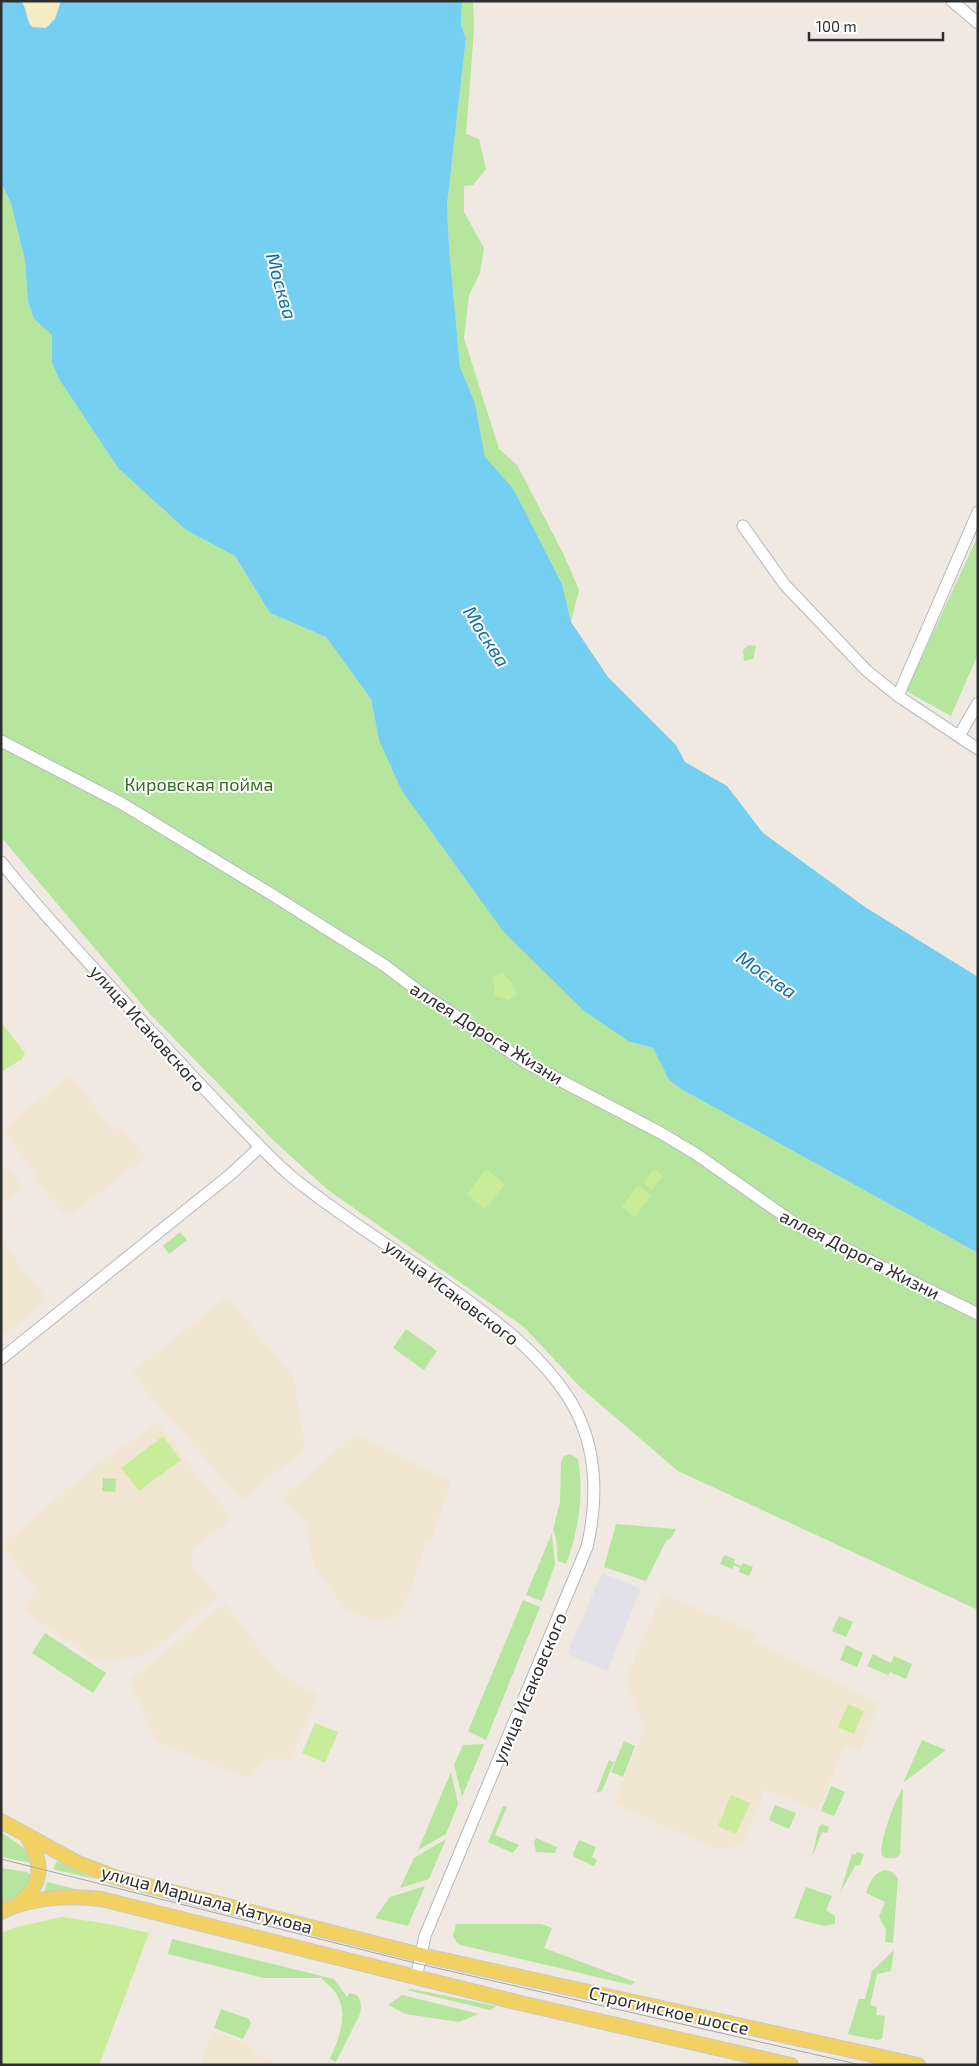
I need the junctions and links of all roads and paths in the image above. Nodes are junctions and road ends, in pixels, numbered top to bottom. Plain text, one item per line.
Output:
1 (952, 1) edge
2 (978, 23) edge
3 (978, 512) edge
4 (743, 526) dead end
5 (898, 696) junction
6 (978, 703) edge
7 (959, 736) junction
8 (1, 741) edge
9 (978, 749) edge
10 (1, 862) edge
11 (260, 1147) junction
12 (978, 1314) edge
13 (1, 1359) edge
14 (1, 1821) edge
15 (27, 1837) junction
16 (17, 1905) junction
17 (1, 1912) edge
18 (421, 1954) junction
19 (416, 1978) junction
20 (791, 2065) edge
21 (918, 2065) edge

1 - 2 street
3 - 5 street
4 - 5 street
5 - 7 street
6 - 7 street
7 - 9 street
8 - 12 street, аллея Дорога Жизни
10 - 11 street, улица Исаковского
11 - 13 street
11 - 18 street, улица Исаковского
14 - 15 main road, улица Маршала Катукова
15 - 16 main road
15 - 18 main road, улица Маршала Катукова
16 - 17 main road, улица Маршала Катукова
16 - 19 main road, улица Маршала Катукова
18 - 19 street, улица Исаковского
18 - 21 main road, Строгинское шоссе
19 - 20 main road, Строгинское шоссе

